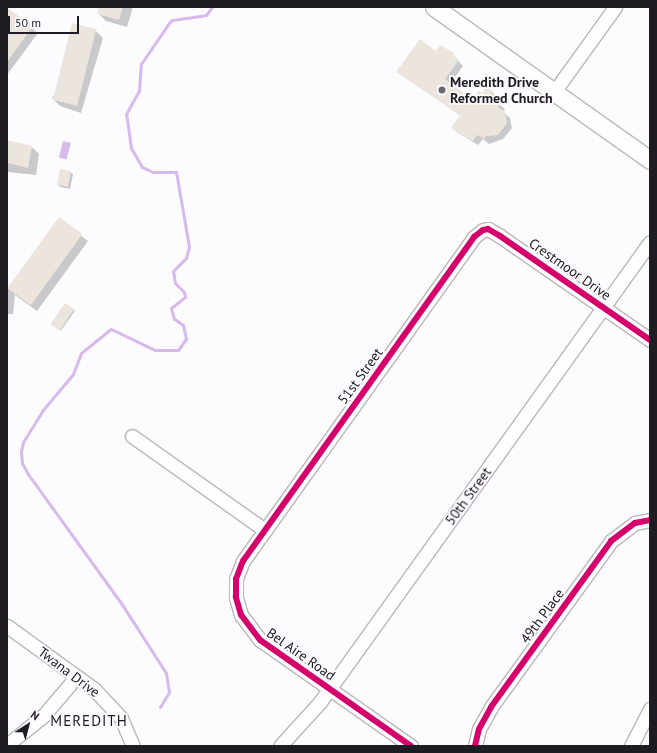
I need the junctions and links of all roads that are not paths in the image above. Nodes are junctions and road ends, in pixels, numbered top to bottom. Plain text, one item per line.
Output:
1 (435, 7) edge
2 (615, 7) edge
3 (554, 92) junction
4 (650, 160) edge
5 (474, 237) joint
6 (650, 242) edge
7 (603, 307) junction
8 (650, 340) edge
9 (132, 436) dead end
10 (650, 520) edge
11 (265, 530) junction
12 (7, 626) edge
13 (77, 676) junction
14 (329, 689) junction
15 (650, 709) edge
16 (7, 745) edge
17 (133, 746) edge
18 (280, 746) edge
19 (411, 746) edge
20 (474, 746) edge
21 (631, 746) edge

1 - 3 main road
2 - 3 street
3 - 4 main road
5 - 7 street, Crestmoor Drive
5 - 11 street, 51st Street
6 - 7 street, 50th Street
7 - 8 street, Crestmoor Drive
7 - 14 street, 50th Street
9 - 11 street
10 - 20 street, 49th Place
11 - 14 street, Bel Aire Road
12 - 13 street, Twana Drive
13 - 16 street
13 - 17 street, Twana Drive
14 - 18 street, 50th Street
14 - 19 street, Bel Aire Road
15 - 21 street

